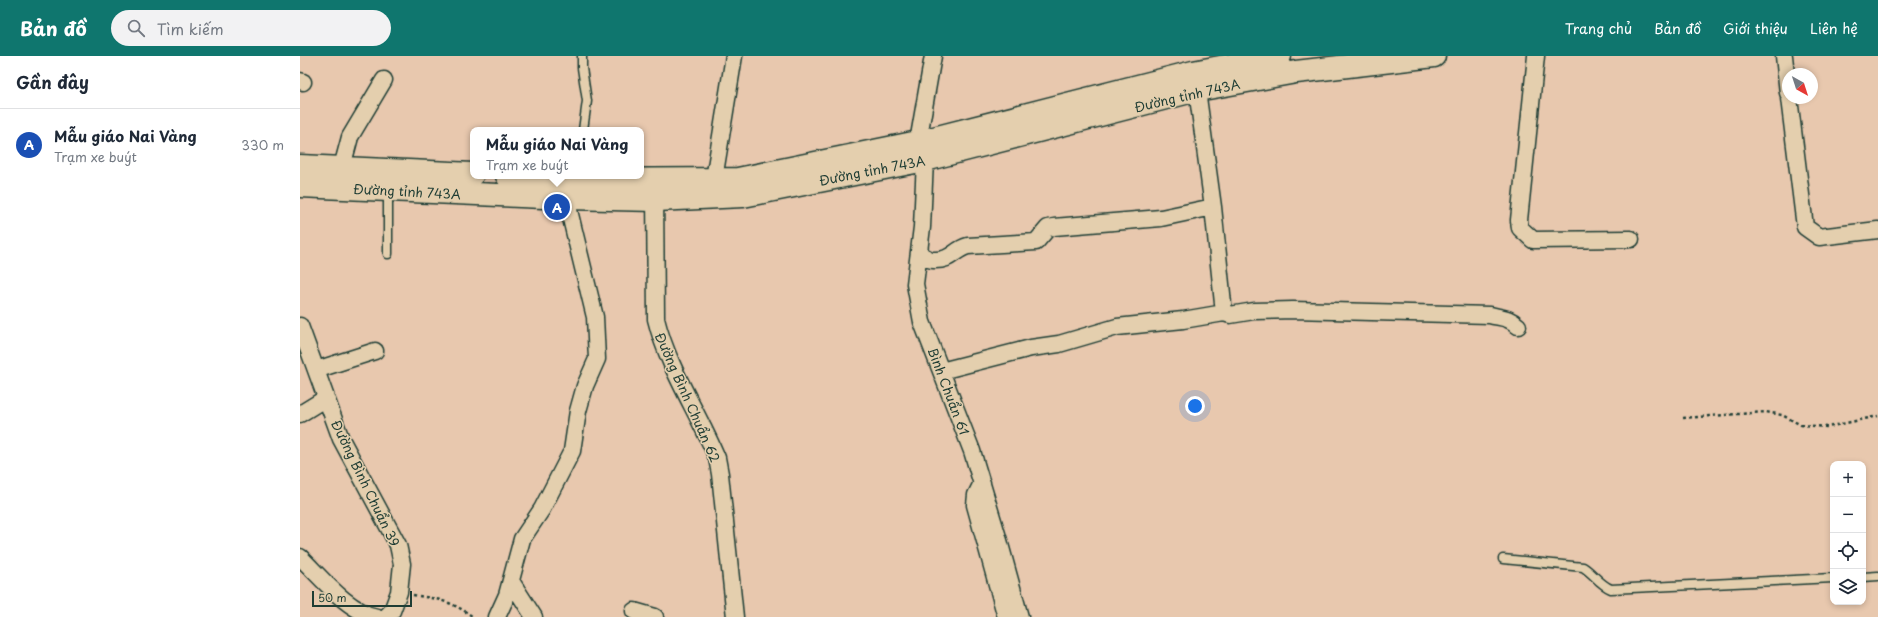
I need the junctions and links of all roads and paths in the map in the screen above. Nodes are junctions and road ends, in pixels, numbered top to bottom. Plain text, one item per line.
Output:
1 (582, 56) edge
2 (734, 56) edge
3 (932, 56) edge
4 (1280, 56) edge
5 (1434, 56) edge
6 (1536, 56) edge
7 (1784, 56) edge
8 (1785, 68) edge
9 (384, 80) dead end
10 (1197, 90) junction
11 (1790, 104) edge
12 (583, 127) edge
13 (921, 151) junction
14 (300, 166) edge
15 (342, 167) junction
16 (470, 174) edge
17 (551, 179) edge
18 (594, 179) edge
19 (624, 179) edge
20 (714, 179) junction
21 (300, 186) edge
22 (655, 190) junction
23 (388, 191) junction
24 (566, 198) junction
25 (1213, 207) junction
26 (1878, 230) edge
27 (1631, 238) dead end
28 (388, 254) dead end
29 (919, 255) junction
30 (1224, 313) junction
31 (300, 326) edge
32 (1518, 326) dead end
33 (375, 351) dead end
34 (316, 370) junction
35 (942, 371) junction
36 (326, 398) junction
37 (300, 414) edge
38 (1878, 416) edge
39 (1683, 418) dead end
40 (982, 482) junction
41 (300, 557) edge
42 (1503, 559) dead end
43 (1878, 576) edge
44 (1866, 577) edge
45 (1830, 578) edge
46 (511, 581) junction
47 (399, 592) junction
48 (634, 611) dead end
49 (377, 617) edge
50 (386, 617) edge
51 (473, 617) edge
52 (497, 617) edge
53 (534, 617) edge
54 (655, 617) edge
55 (735, 617) edge
56 (1006, 617) edge
57 (1020, 617) edge

1 - 12 lane
2 - 20 street
3 - 13 street, Bình Chuẩn 61
4 - 13 main road, Đường tỉnh 743A
5 - 10 main road, Đường tỉnh 743A
6 - 27 street
7 - 8 street
9 - 15 street
10 - 13 main road, Đường tỉnh 743A
10 - 25 street
11 - 26 street
13 - 20 main road, Đường tỉnh 743A
13 - 22 main road, Đường tỉnh 743A
13 - 29 street, Bình Chuẩn 61
14 - 15 main road, Đường tỉnh 743A
15 - 16 main road, Đường tỉnh 743A
17 - 18 main road, Đường tỉnh 743A
19 - 22 main road, Đường tỉnh 743A
20 - 22 main road, Đường tỉnh 743A
21 - 23 main road, Đường tỉnh 743A
22 - 24 main road, Đường tỉnh 743A
22 - 55 street, Đường Bình Chuẩn 62
23 - 24 main road, Đường tỉnh 743A
23 - 28 lane
24 - 46 street
25 - 29 street
25 - 30 street
29 - 35 street, Bình Chuẩn 61
30 - 32 street
30 - 35 street
31 - 34 street, Đường Bình Chuẩn 39
33 - 34 street
34 - 36 street, Đường Bình Chuẩn 39
35 - 40 street, Bình Chuẩn 61
36 - 37 street
36 - 47 street, Đường Bình Chuẩn 39
38 - 39 path
40 - 56 street
40 - 57 street, Bình Chuẩn 61
41 - 49 street
42 - 45 lane
43 - 44 lane
46 - 52 street
46 - 53 street
47 - 50 street, Đường Bình Chuẩn 39
47 - 51 path
48 - 54 street

